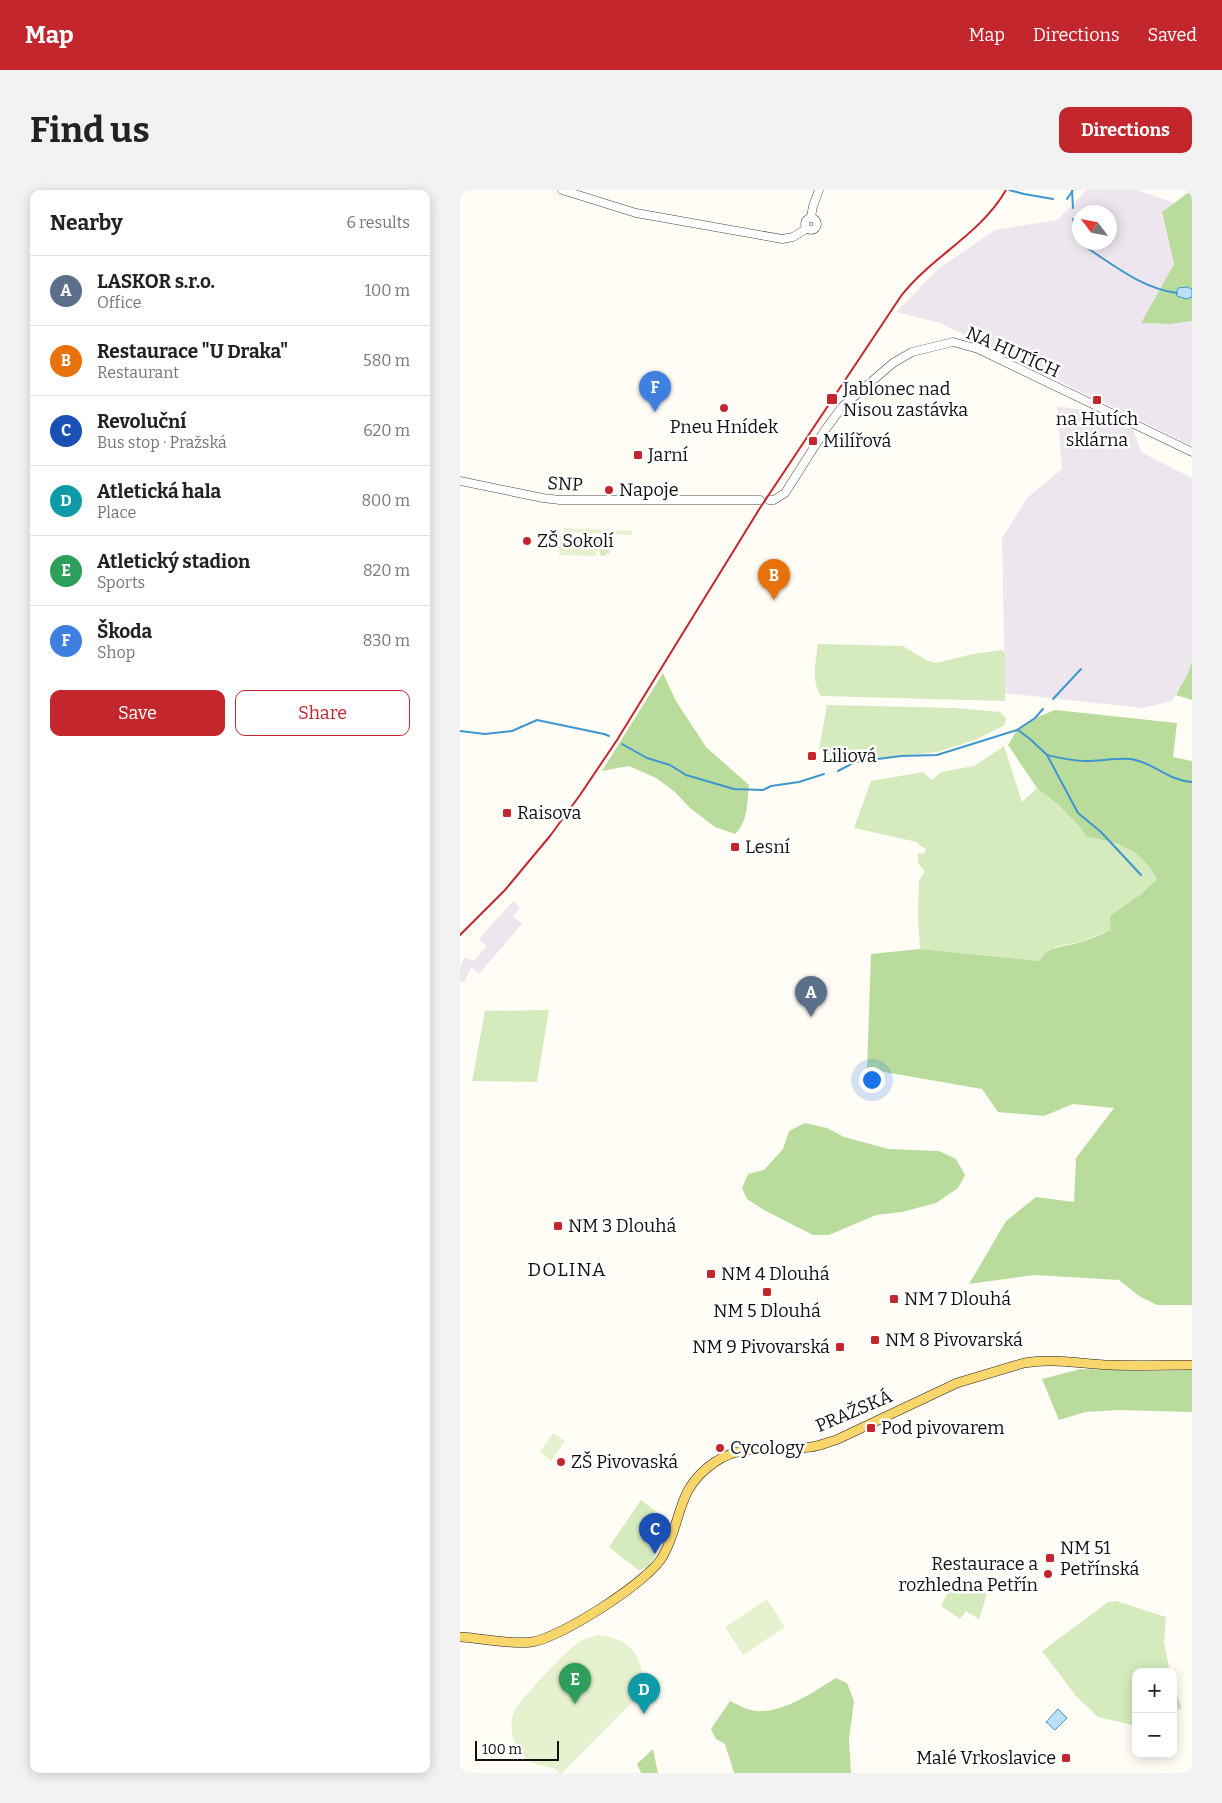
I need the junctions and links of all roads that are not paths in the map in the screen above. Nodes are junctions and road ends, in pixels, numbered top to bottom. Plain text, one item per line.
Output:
1 (562, 190) edge
2 (819, 190) edge
3 (1192, 452) edge
4 (460, 481) edge
5 (760, 500) dead end
6 (770, 500) dead end
7 (1192, 1365) edge
8 (460, 1637) edge

1 - 2 street
3 - 6 street, NA HUTÍCH
4 - 5 street, SNP
7 - 8 main road, PRAŽSKÁ

